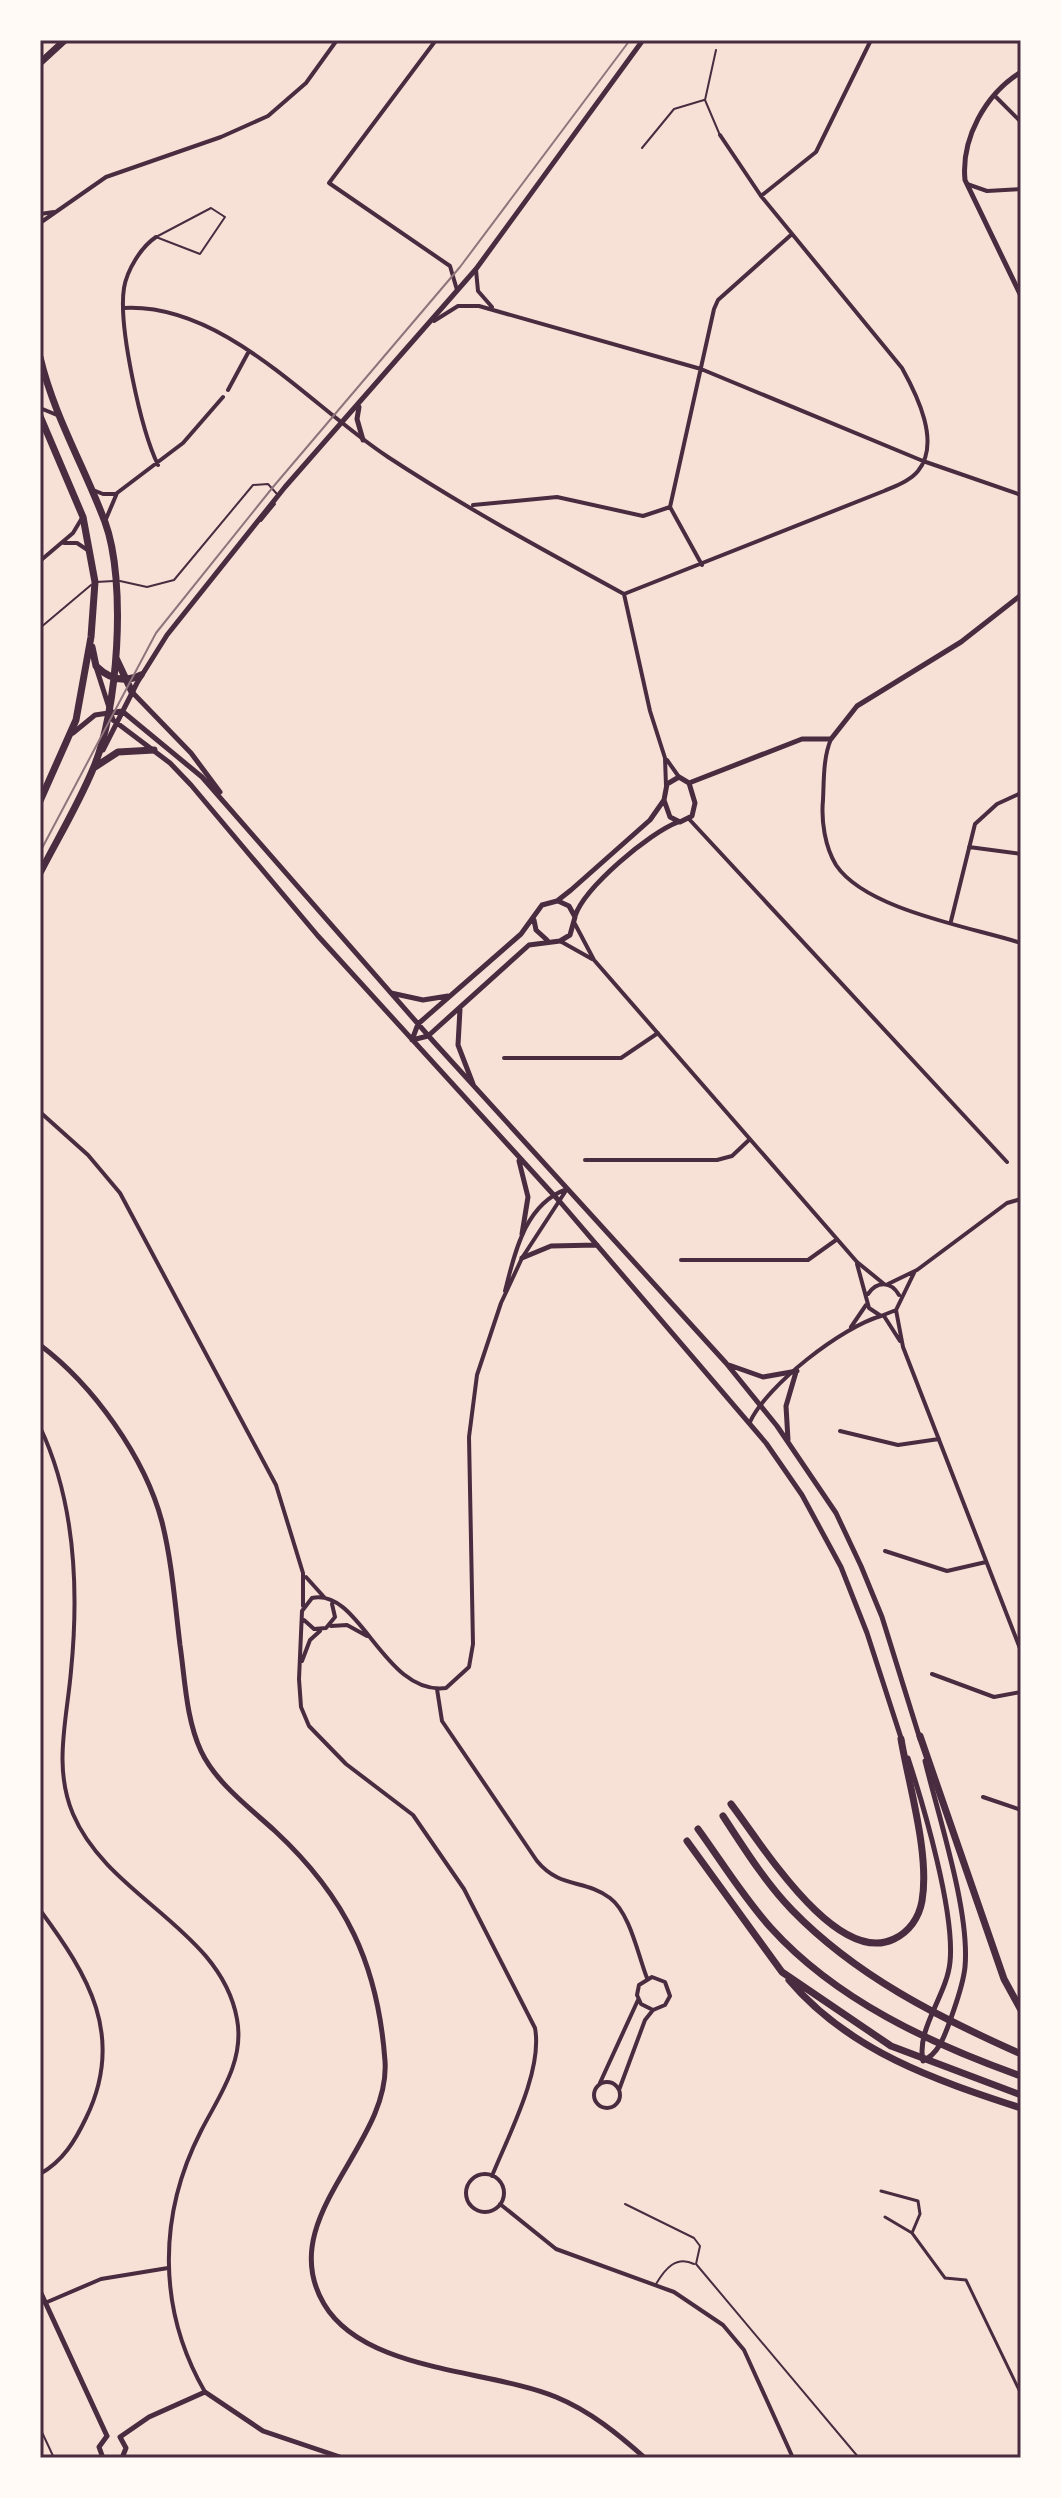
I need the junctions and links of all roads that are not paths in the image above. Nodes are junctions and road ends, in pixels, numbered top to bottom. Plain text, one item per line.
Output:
1 (65, 40) edge
2 (337, 40) edge
3 (436, 40) edge
4 (643, 40) edge
5 (871, 40) edge
6 (716, 50) dead end
7 (40, 63) edge
8 (1021, 72) edge
9 (996, 97) junction
10 (705, 100) junction
11 (1021, 122) edge
12 (720, 135) joint
13 (642, 148) dead end
14 (967, 184) junction
15 (1021, 189) edge
16 (761, 196) junction
17 (56, 211) junction
18 (40, 214) edge
19 (40, 223) edge
20 (792, 234) junction
21 (156, 237) junction
22 (476, 269) junction
23 (458, 292) junction
24 (1021, 296) edge
25 (124, 308) junction
26 (505, 313) junction
27 (434, 321) junction
28 (249, 351) junction
29 (40, 357) edge
30 (701, 369) junction
31 (228, 390) dead end
32 (223, 397) dead end
33 (359, 405) junction
34 (40, 408) edge
35 (40, 416) edge
36 (59, 416) junction
37 (341, 425) junction
38 (363, 440) junction
39 (923, 461) junction
40 (158, 465) junction
41 (90, 487) junction
42 (117, 493) junction
43 (1021, 495) edge
44 (277, 496) junction
45 (470, 506) junction
46 (670, 507) junction
47 (83, 517) junction
48 (105, 521) junction
49 (62, 544) junction
50 (91, 553) junction
51 (40, 561) edge
52 (702, 565) junction
53 (116, 581) junction
54 (95, 582) junction
55 (624, 594) junction
56 (1021, 595) edge
57 (40, 628) edge
58 (91, 637) junction
59 (115, 653) junction
60 (96, 666) junction
61 (141, 675) junction
62 (113, 678) junction
63 (124, 680) junction
64 (132, 692) junction
65 (122, 711) junction
66 (108, 712) junction
67 (116, 723) junction
68 (71, 735) junction
69 (831, 739) junction
70 (154, 750) junction
71 (665, 758) junction
72 (93, 769) junction
73 (679, 777) junction
74 (689, 783) junction
75 (666, 786) junction
76 (1021, 793) edge
77 (664, 800) junction
78 (40, 801) edge
79 (236, 816) junction
80 (689, 819) junction
81 (678, 822) junction
82 (969, 847) junction
83 (1021, 854) edge
84 (40, 873) edge
85 (557, 901) junction
86 (534, 920) junction
87 (575, 921) junction
88 (951, 921) junction
89 (548, 940) junction
90 (560, 941) junction
91 (1021, 943) edge
92 (594, 960) junction
93 (389, 993) junction
94 (452, 995) junction
95 (460, 1007) junction
96 (418, 1024) junction
97 (658, 1033) junction
98 (428, 1036) junction
99 (412, 1040) junction
100 (504, 1058) dead end
101 (478, 1092) junction
102 (40, 1112) edge
103 (750, 1139) junction
104 (517, 1157) junction
105 (585, 1160) dead end
106 (1007, 1162) dead end
107 (567, 1189) junction
108 (553, 1194) junction
109 (1021, 1199) edge
110 (561, 1203) junction
111 (522, 1234) junction
112 (837, 1240) junction
113 (597, 1245) junction
114 (522, 1258) junction
115 (681, 1260) dead end
116 (857, 1262) junction
117 (917, 1270) junction
118 (886, 1284) junction
119 (899, 1297) junction
120 (867, 1300) junction
121 (501, 1303) junction
122 (896, 1310) junction
123 (883, 1316) junction
124 (847, 1331) junction
125 (40, 1345) edge
126 (903, 1347) junction
127 (726, 1363) junction
128 (797, 1371) junction
129 (760, 1405) junction
130 (750, 1422) junction
131 (40, 1427) edge
132 (840, 1431) dead end
133 (939, 1439) junction
134 (788, 1441) junction
135 (885, 1551) dead end
136 (986, 1562) junction
137 (303, 1573) junction
138 (328, 1600) junction
139 (303, 1611) junction
140 (326, 1628) junction
141 (372, 1639) junction
142 (1021, 1651) edge
143 (932, 1674) dead end
144 (299, 1679) junction
145 (437, 1689) junction
146 (1021, 1692) edge
147 (920, 1736) junction
148 (901, 1739) junction
149 (983, 1797) dead end
150 (731, 1804) dead end
151 (1021, 1810) edge
152 (723, 1816) dead end
153 (698, 1829) dead end
154 (687, 1841) dead end
155 (40, 1910) edge
156 (782, 1972) junction
157 (647, 1978) junction
158 (638, 2000) junction
159 (653, 2010) junction
160 (1021, 2010) edge
161 (1021, 2054) edge
162 (923, 2061) junction
163 (1021, 2076) edge
164 (599, 2085) junction
165 (619, 2090) junction
166 (1021, 2095) edge
167 (1021, 2108) edge
168 (40, 2174) edge
169 (492, 2176) junction
170 (881, 2191) dead end
171 (500, 2204) junction
172 (625, 2204) dead end
173 (885, 2217) dead end
174 (912, 2233) junction
175 (696, 2264) junction
176 (168, 2268) junction
177 (656, 2285) junction
178 (40, 2291) edge
179 (45, 2303) junction
180 (205, 2392) junction
181 (1021, 2394) edge
182 (40, 2428) edge
183 (107, 2436) junction
184 (120, 2437) junction
185 (101, 2457) edge
186 (54, 2458) edge
187 (123, 2458) edge
188 (343, 2458) edge
189 (645, 2458) edge
190 (793, 2458) edge
191 (859, 2458) edge

1 - 7 main road
2 - 17 street
3 - 23 street
4 - 22 street
5 - 16 street
6 - 10 lane
8 - 9 street
9 - 11 street
9 - 14 street
10 - 12 lane
10 - 13 lane
12 - 16 street
14 - 15 street
14 - 24 street
16 - 20 street
17 - 18 street
17 - 19 street
20 - 30 street
20 - 39 street
21 - 21 lane
21 - 25 street
22 - 23 street
22 - 26 street
23 - 27 street
25 - 28 street
25 - 40 street
26 - 27 street
26 - 30 street
27 - 33 street
28 - 31 street
28 - 37 street
29 - 36 main road
30 - 39 street
30 - 46 street
32 - 40 street
33 - 37 street
33 - 38 street
34 - 36 street
35 - 47 main road
36 - 41 main road
37 - 38 street
37 - 44 street
38 - 45 street
39 - 43 street
39 - 52 street
40 - 42 street
41 - 42 street
41 - 48 main road
42 - 48 street
44 - 53 lane
44 - 61 street
45 - 46 street
45 - 55 street
46 - 52 street
47 - 49 street
47 - 50 main road
48 - 53 main road
49 - 50 street
49 - 51 street
50 - 54 main road
52 - 55 street
53 - 54 lane
53 - 59 main road
54 - 57 lane
54 - 58 main road
55 - 71 street
56 - 69 street
58 - 60 main road
58 - 68 main road
59 - 62 main road
59 - 63 main road
60 - 62 main road
60 - 66 street
61 - 63 main road
61 - 64 street
62 - 63 main road
62 - 66 main road
63 - 64 main road
64 - 65 street
64 - 79 street
65 - 66 street
65 - 67 street
65 - 79 street
66 - 67 street
66 - 68 street
66 - 72 main road
67 - 70 street
67 - 72 street
68 - 78 main road
69 - 74 street
69 - 88 street
70 - 72 main road
70 - 99 street
71 - 73 street
71 - 75 street
72 - 84 main road
73 - 74 street
73 - 75 street
74 - 80 street
75 - 77 street
76 - 82 street
77 - 81 street
77 - 85 street
79 - 93 street
80 - 81 street
80 - 106 street
81 - 87 street
82 - 83 street
82 - 88 street
85 - 86 street
85 - 87 street
86 - 89 street
86 - 94 street
87 - 90 street
87 - 92 street
88 - 91 street
89 - 90 street
89 - 95 street
90 - 92 street
92 - 97 street
93 - 94 street
93 - 96 street
94 - 96 street
95 - 98 street
95 - 101 street
96 - 98 street
96 - 99 street
97 - 100 street
97 - 103 street
98 - 99 street
98 - 101 street
99 - 104 street
101 - 107 street
102 - 137 street
103 - 105 street
103 - 112 street
104 - 108 street
104 - 111 street
107 - 108 street
107 - 110 street
107 - 127 street
108 - 110 street
108 - 111 street
109 - 117 street
110 - 113 street
110 - 114 street
111 - 121 street
112 - 115 street
112 - 116 street
113 - 114 street
113 - 130 street
114 - 121 street
116 - 118 street
116 - 120 street
117 - 118 street
117 - 119 street
118 - 119 street
118 - 120 street
119 - 122 street
120 - 123 street
120 - 124 street
121 - 145 street
122 - 123 street
122 - 126 street
123 - 124 street
123 - 126 street
124 - 128 street
125 - 189 street
126 - 133 street
127 - 128 street
127 - 129 street
128 - 129 street
128 - 134 street
129 - 130 street
129 - 134 street
130 - 148 street
131 - 176 street
132 - 133 street
133 - 136 street
134 - 147 street
135 - 136 street
136 - 142 street
137 - 138 street
137 - 139 street
138 - 139 street
138 - 140 street
138 - 141 street
139 - 140 street
139 - 144 street
140 - 141 street
140 - 144 street
141 - 145 street
143 - 146 street
144 - 169 street
145 - 157 street
147 - 160 main road
147 - 162 street
148 - 150 main road
148 - 162 street
149 - 151 street
152 - 161 main road
153 - 163 main road
154 - 156 main road
155 - 168 street
156 - 162 main road
156 - 167 main road
157 - 158 street
157 - 159 street
158 - 159 street
158 - 164 street
159 - 165 street
162 - 166 main road
164 - 165 street
164 - 165 street
169 - 171 street
169 - 171 street
170 - 174 street
171 - 177 street
172 - 175 lane
173 - 174 street
174 - 181 street
175 - 177 lane
175 - 191 lane
176 - 179 street
176 - 180 street
177 - 190 street
178 - 179 street
179 - 183 street
180 - 184 street
180 - 188 street
182 - 186 lane
183 - 184 street
183 - 185 street
184 - 187 street

